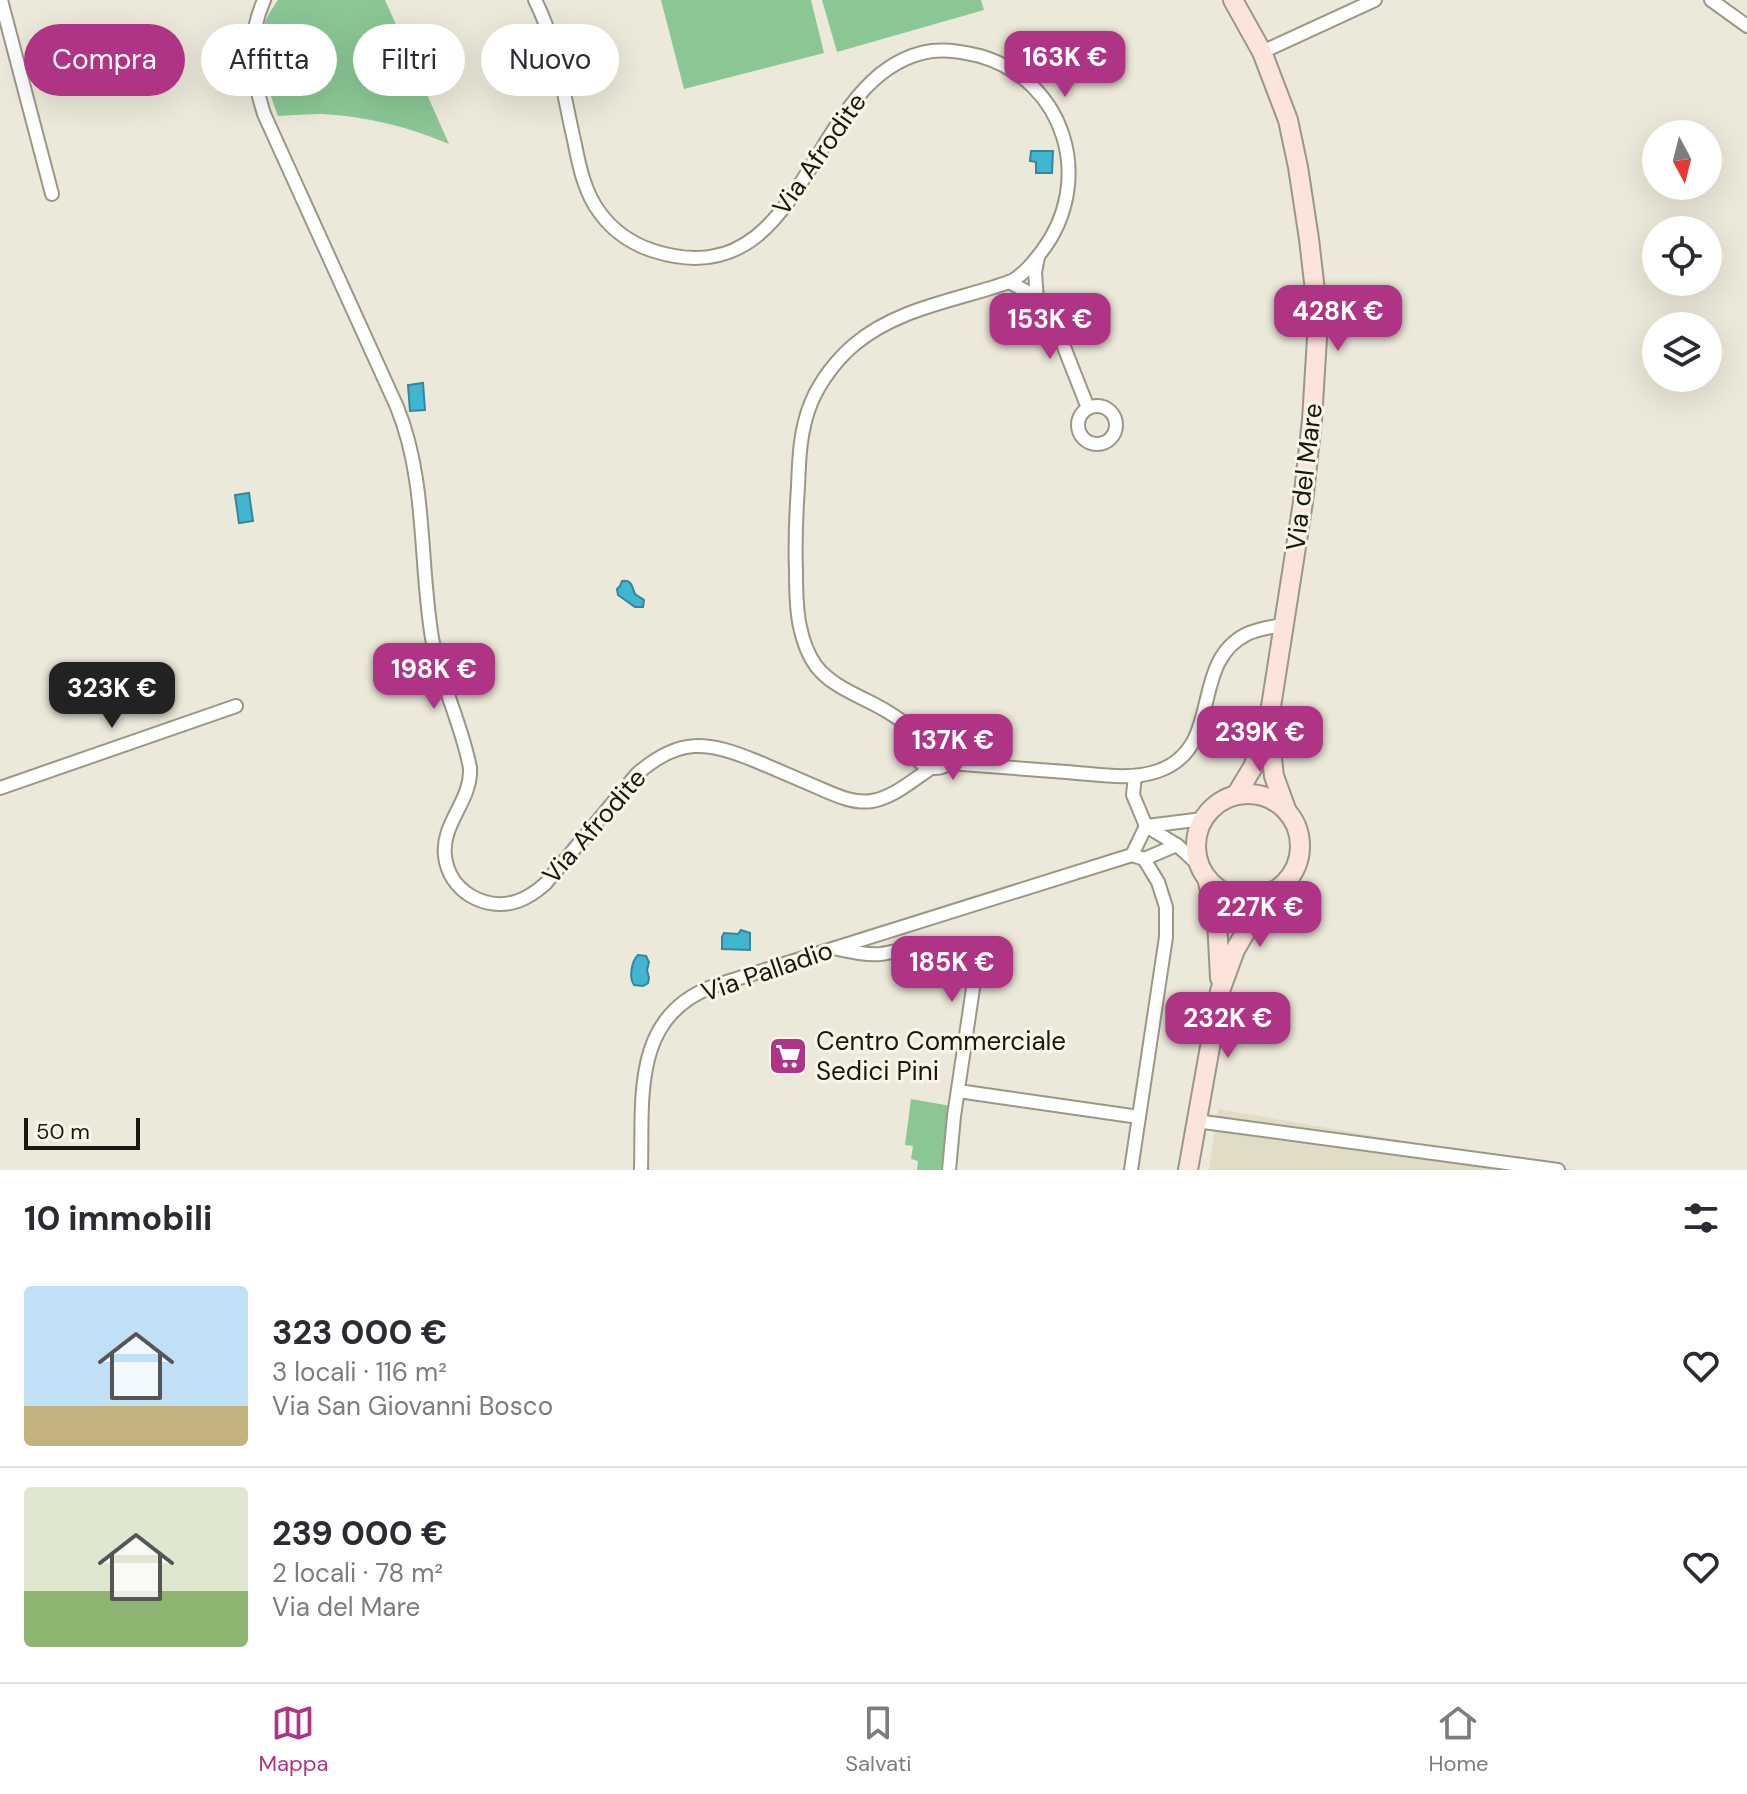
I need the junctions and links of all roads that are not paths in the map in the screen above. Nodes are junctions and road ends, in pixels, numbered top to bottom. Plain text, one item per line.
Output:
1 (1, 0) edge
2 (264, 0) edge
3 (535, 0) edge
4 (1233, 0) edge
5 (1375, 0) edge
6 (1711, 0) edge
7 (1747, 26) edge
8 (1262, 52) junction
9 (52, 194) dead end
10 (1038, 257) junction
11 (1009, 282) junction
12 (1037, 300) junction
13 (1088, 408) dead end
14 (1283, 625) junction
15 (236, 706) dead end
16 (1268, 726) junction
17 (918, 732) junction
18 (952, 759) junction
19 (931, 768) junction
20 (1135, 776) junction
21 (0, 788) edge
22 (1236, 795) junction
23 (1286, 811) junction
24 (1203, 819) junction
25 (1146, 826) junction
26 (1177, 845) junction
27 (1138, 857) junction
28 (1203, 872) junction
29 (1272, 892) junction
30 (835, 948) junction
31 (1220, 991) junction
32 (958, 1091) junction
33 (1139, 1117) junction
34 (1196, 1121) junction
35 (641, 1170) edge
36 (949, 1170) edge
37 (1131, 1170) edge
38 (1185, 1170) edge
39 (1558, 1170) edge

1 - 9 street
2 - 19 street, Via Afrodite
3 - 10 street, Via Afrodite
4 - 8 main road, Via del Mare
5 - 8 street
6 - 7 street
8 - 14 main road, Via del Mare
10 - 11 street, Via Afrodite
10 - 12 street
11 - 12 street
11 - 17 street, Via Afrodite
12 - 13 street
14 - 16 main road, Via del Mare
14 - 20 street
15 - 21 street
16 - 22 main road, Via del Mare
16 - 23 main road, Via del Mare
17 - 18 street
17 - 19 street
18 - 19 street
18 - 20 street
20 - 25 street
22 - 23 main road
22 - 24 main road
23 - 29 main road
24 - 25 street
24 - 28 main road
25 - 26 street
25 - 27 street
26 - 27 street, Via Palladio
26 - 28 street
27 - 30 street, Via Palladio
27 - 33 street
28 - 29 main road
28 - 31 main road
29 - 31 main road
30 - 32 street
30 - 35 street, Via Palladio
31 - 34 main road
32 - 33 street
32 - 36 street
33 - 37 street
34 - 38 main road
34 - 39 street

